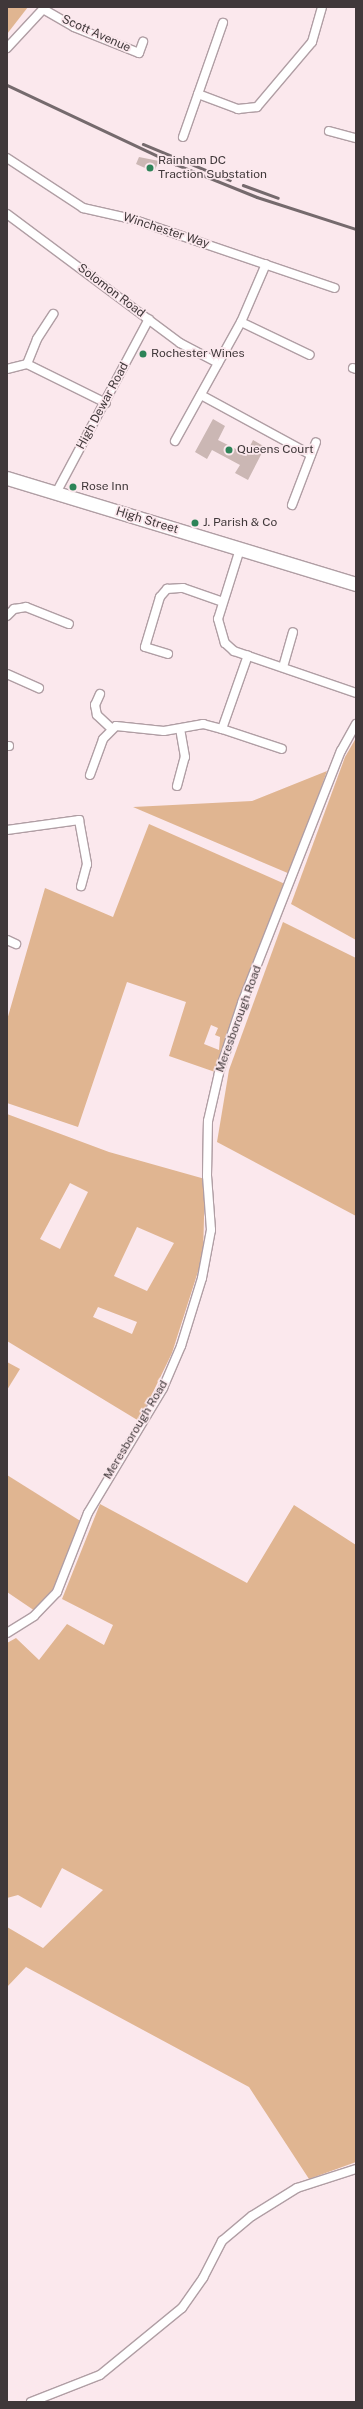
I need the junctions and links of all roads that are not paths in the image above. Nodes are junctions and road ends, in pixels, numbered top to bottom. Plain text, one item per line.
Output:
1 (322, 7) edge
2 (44, 8) edge
3 (223, 23) dead end
4 (143, 42) dead end
5 (7, 48) edge
6 (198, 94) junction
7 (328, 131) dead end
8 (183, 137) dead end
9 (356, 138) edge
10 (7, 158) edge
11 (7, 214) edge
12 (266, 264) junction
13 (335, 288) dead end
14 (53, 314) dead end
15 (149, 319) junction
16 (241, 322) junction
17 (310, 355) dead end
18 (218, 363) junction
19 (27, 364) junction
20 (7, 369) edge
21 (201, 395) junction
22 (106, 403) junction
23 (175, 442) dead end
24 (316, 442) dead end
25 (311, 455) junction
26 (7, 478) edge
27 (56, 493) junction
28 (292, 505) dead end
29 (240, 549) junction
30 (356, 584) edge
31 (223, 602) junction
32 (7, 616) edge
33 (69, 624) dead end
34 (293, 632) dead end
35 (168, 654) dead end
36 (248, 655) junction
37 (283, 667) junction
38 (7, 674) edge
39 (39, 688) dead end
40 (356, 693) edge
41 (100, 694) dead end
42 (356, 724) edge
43 (111, 728) junction
44 (180, 729) junction
45 (222, 729) junction
46 (282, 750) dead end
47 (90, 775) dead end
48 (177, 786) dead end
49 (7, 830) edge
50 (81, 886) dead end
51 (7, 940) edge
52 (16, 944) dead end
53 (7, 1633) edge
54 (356, 2169) edge
55 (32, 2402) edge

1 - 6 street
2 - 4 street, Scott Avenue
2 - 5 street, Scott Avenue
3 - 6 street
6 - 8 street
7 - 9 street
10 - 12 street, Winchester Way
11 - 15 street, Solomon Road
12 - 13 street, Winchester Way
12 - 16 street
14 - 19 street
15 - 18 street, Solomon Road
15 - 22 street, High Dewar Road
16 - 17 street
16 - 18 street
18 - 21 street
19 - 20 street
19 - 22 street
21 - 23 street
21 - 25 street
22 - 27 street, High Dewar Road
24 - 25 street
25 - 28 street
26 - 27 main road, High Street
27 - 29 main road, High Street
29 - 30 main road, High Street
29 - 31 street
31 - 35 street
31 - 36 street
32 - 33 street
34 - 37 street
36 - 37 street
36 - 45 street
37 - 40 street
38 - 39 street
41 - 43 street
42 - 53 street, Meresborough Road
43 - 44 street
43 - 47 street
44 - 45 street
44 - 48 street
45 - 46 street
49 - 50 street
51 - 52 street
54 - 55 street

